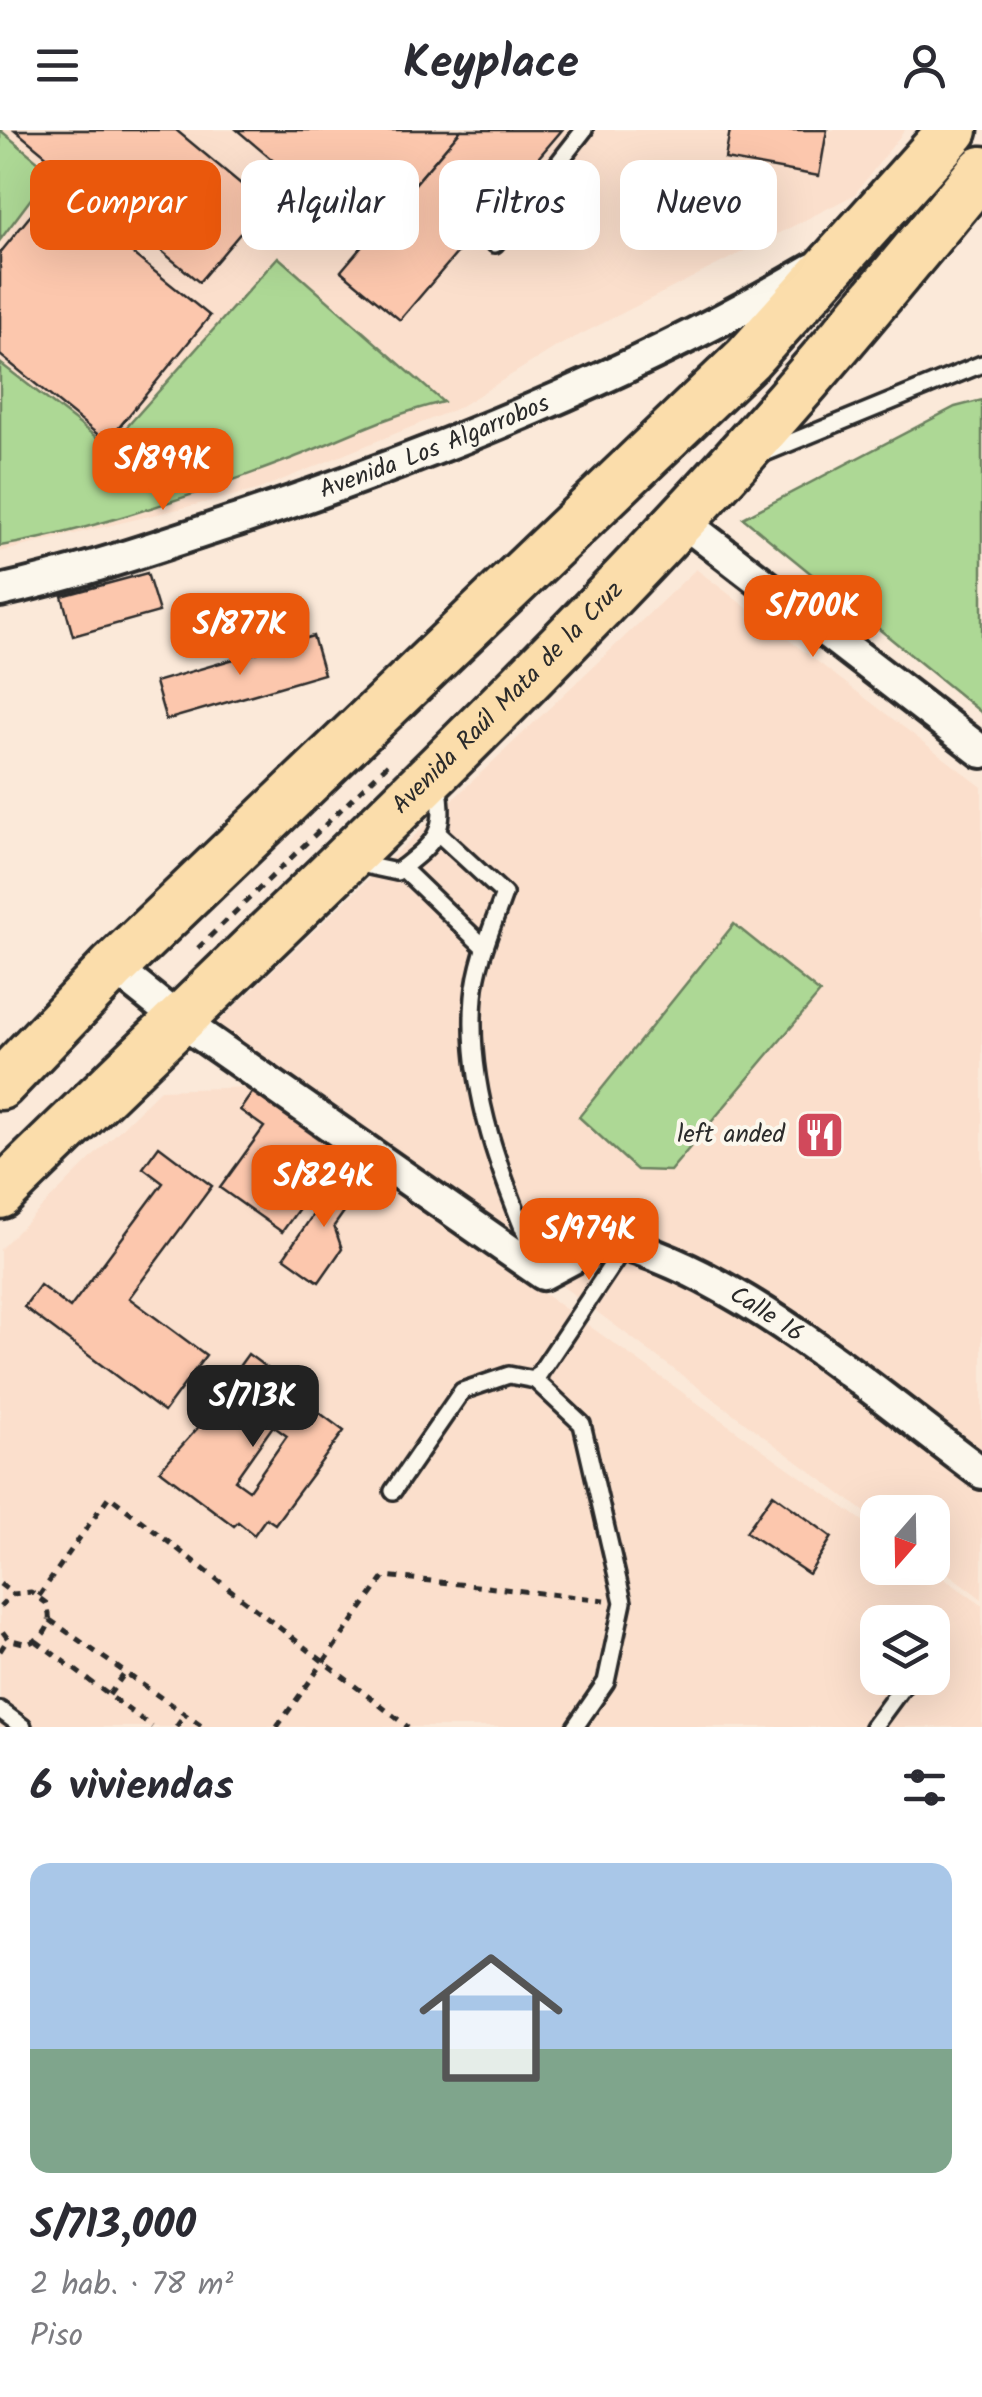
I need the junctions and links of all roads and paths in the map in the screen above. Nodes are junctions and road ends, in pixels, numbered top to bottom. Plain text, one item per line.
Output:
1 (584, 130) edge
2 (953, 130) edge
3 (561, 160) edge
4 (982, 172) edge
5 (848, 248) junction
6 (982, 364) edge
7 (728, 468) junction
8 (681, 520) junction
9 (0, 591) edge
10 (982, 752) edge
11 (436, 768) junction
12 (439, 834) junction
13 (341, 860) junction
14 (402, 868) junction
15 (484, 947) junction
16 (113, 967) junction
17 (178, 1019) junction
18 (0, 1084) edge
19 (0, 1194) edge
20 (626, 1244) junction
21 (542, 1274) junction
22 (535, 1380) junction
23 (982, 1472) edge
24 (393, 1491) dead end
25 (0, 1584) edge
26 (13, 1594) junction
27 (39, 1596) junction
28 (623, 1602) junction
29 (0, 1607) edge
30 (50, 1620) junction
31 (0, 1628) edge
32 (8, 1639) junction
33 (36, 1641) junction
34 (0, 1651) edge
35 (324, 1662) junction
36 (125, 1672) junction
37 (109, 1695) junction
38 (897, 1695) edge
39 (0, 1710) edge
40 (186, 1715) junction
41 (23, 1727) edge
42 (152, 1727) edge
43 (176, 1727) edge
44 (203, 1727) edge
45 (277, 1727) edge
46 (408, 1727) edge
47 (575, 1727) edge
48 (872, 1727) edge

1 - 3 lane
2 - 5 main road
4 - 7 main road, Avenida Raúl Mata de la Cruz
5 - 9 street, Avenida Los Algarrobos
5 - 16 main road
6 - 7 lane
7 - 8 main road, Avenida Raúl Mata de la Cruz
8 - 10 street
8 - 11 main road, Avenida Raúl Mata de la Cruz
11 - 12 lane
11 - 13 main road, Avenida Raúl Mata de la Cruz
12 - 14 lane
12 - 15 lane
13 - 14 lane
13 - 17 main road, Avenida Raúl Mata de la Cruz
14 - 15 lane
15 - 21 lane
16 - 17 street
16 - 18 main road
17 - 19 main road, Avenida Raúl Mata de la Cruz
17 - 21 street
20 - 21 street
20 - 22 lane
20 - 23 street, Calle 16
22 - 24 lane
22 - 28 lane
25 - 26 path
26 - 27 path
26 - 29 path
27 - 30 path
27 - 35 path
28 - 35 path
28 - 47 lane
30 - 33 path
30 - 36 path
31 - 32 path
32 - 33 path
32 - 34 path
33 - 37 path
35 - 45 path
35 - 46 path
36 - 37 path
36 - 40 path
37 - 42 path
38 - 48 lane
39 - 41 lane
40 - 43 path
40 - 44 path

